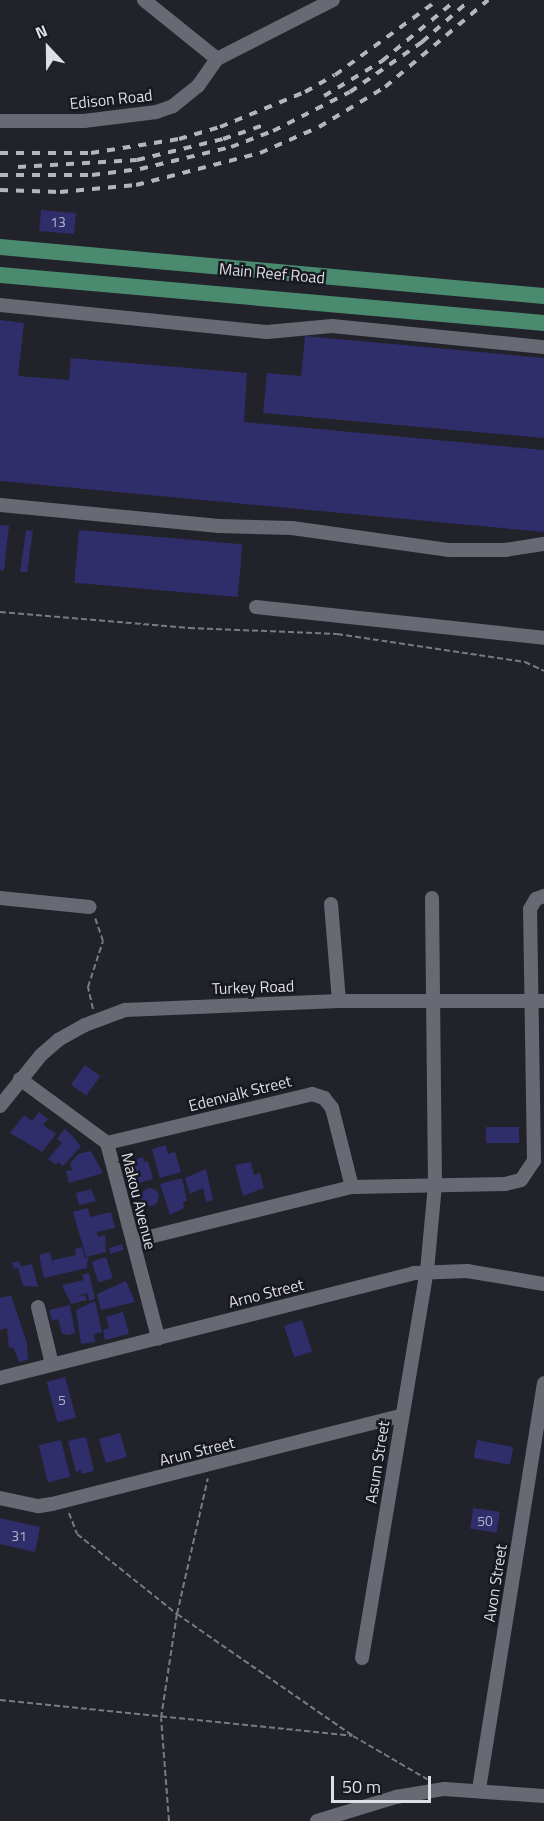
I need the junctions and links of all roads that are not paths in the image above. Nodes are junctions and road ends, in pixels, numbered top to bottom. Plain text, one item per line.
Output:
1 (144, 0) edge
2 (333, 0) edge
3 (217, 59) junction
4 (0, 121) edge
5 (0, 247) edge
6 (0, 275) edge
7 (460, 289) junction
8 (544, 296) edge
9 (0, 305) edge
10 (456, 316) junction
11 (544, 323) edge
12 (544, 347) edge
13 (0, 505) edge
14 (544, 544) edge
15 (256, 607) dead end
16 (544, 638) edge
17 (544, 896) edge
18 (0, 898) edge
19 (432, 898) dead end
20 (332, 904) dead end
21 (90, 907) road end
22 (339, 1001) junction
23 (539, 1001) edge
24 (433, 1002) junction
25 (20, 1079) junction
26 (0, 1106) edge
27 (107, 1143) junction
28 (435, 1185) junction
29 (352, 1186) junction
30 (132, 1242) junction
31 (427, 1270) junction
32 (544, 1284) edge
33 (38, 1307) dead end
34 (158, 1338) junction
35 (52, 1364) junction
36 (0, 1378) edge
37 (544, 1383) edge
38 (541, 1415) edge
39 (401, 1416) junction
40 (0, 1498) edge
41 (362, 1658) dead end
42 (478, 1789) junction
43 (544, 1796) edge
44 (316, 1821) edge

1 - 3 street
2 - 3 street, Edison Road
3 - 4 street, Edison Road
5 - 7 main road, Main Reef Road
6 - 10 main road, Main Reef Road
7 - 8 main road, Main Reef Road
7 - 10 main road
9 - 12 street
10 - 11 main road, Main Reef Road
13 - 14 street
15 - 16 street
17 - 23 street
18 - 21 street
19 - 24 street, Asum Street
20 - 22 street
22 - 24 street, Turkey Road
22 - 25 street, Turkey Road
23 - 24 street, Turkey Road
23 - 28 street
24 - 28 street, Asum Street
25 - 26 street, Turkey Road
25 - 27 street, Makou Avenue
27 - 29 street, Edenvalk Street
27 - 30 street, Makou Avenue
28 - 29 street
28 - 31 street, Asum Street
29 - 30 street
30 - 34 street, Makou Avenue
31 - 32 street, Arno Street
31 - 34 street, Arno Street
31 - 39 street, Asum Street
33 - 35 street
34 - 35 street, Arno Street
35 - 36 street, Arno Street
37 - 38 street, Avon Street
38 - 42 street, Avon Street
39 - 40 street, Arun Street
39 - 41 street, Asum Street
42 - 43 street
42 - 44 street

